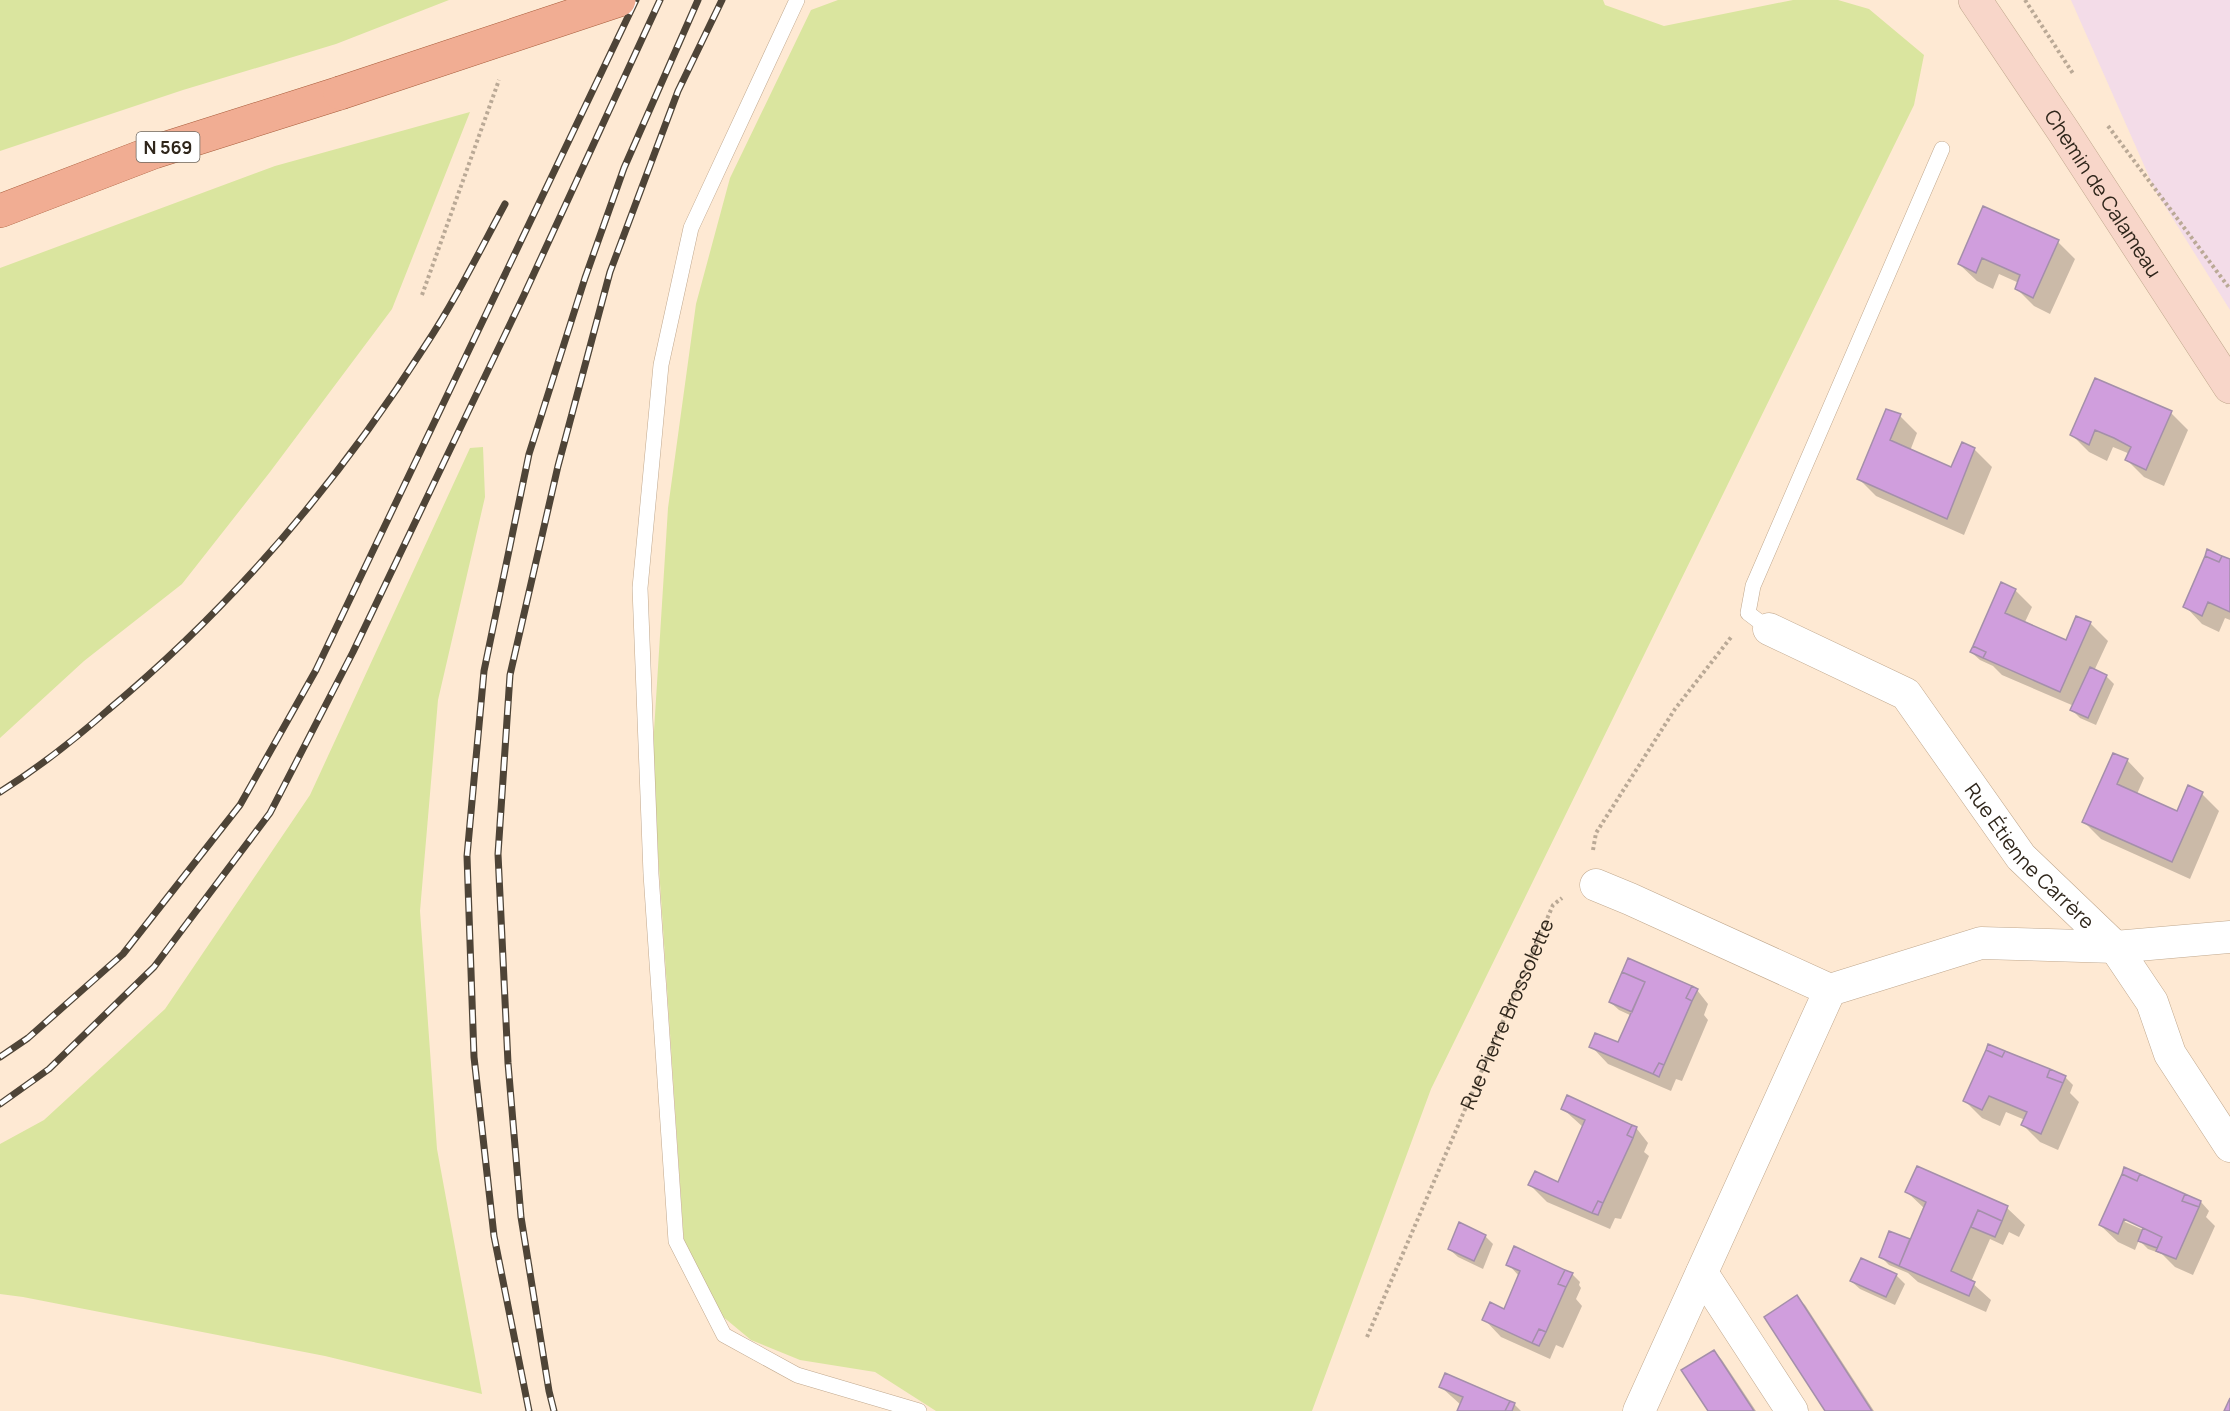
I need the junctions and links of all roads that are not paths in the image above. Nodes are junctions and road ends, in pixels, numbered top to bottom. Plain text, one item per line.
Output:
1 (619, 0) edge
2 (797, 0) edge
3 (1975, 0) edge
4 (1942, 149) dead end
5 (0, 212) edge
6 (2230, 387) edge
7 (1758, 621) joint
8 (1596, 885) road end
9 (2230, 937) edge
10 (2115, 947) junction
11 (1830, 990) junction
12 (2230, 1146) edge
13 (1702, 1273) junction
14 (919, 1411) edge
15 (1639, 1411) edge
16 (1792, 1411) edge

1 - 5 main road, N 569, bridge
2 - 14 lane
3 - 6 main road, Chemin de Calameau
4 - 7 lane
7 - 10 street, Rue Étienne Carrère
8 - 11 street
9 - 10 street
10 - 11 street
10 - 12 street, Rue Étienne Carrère
11 - 13 street
13 - 15 street
13 - 16 street

